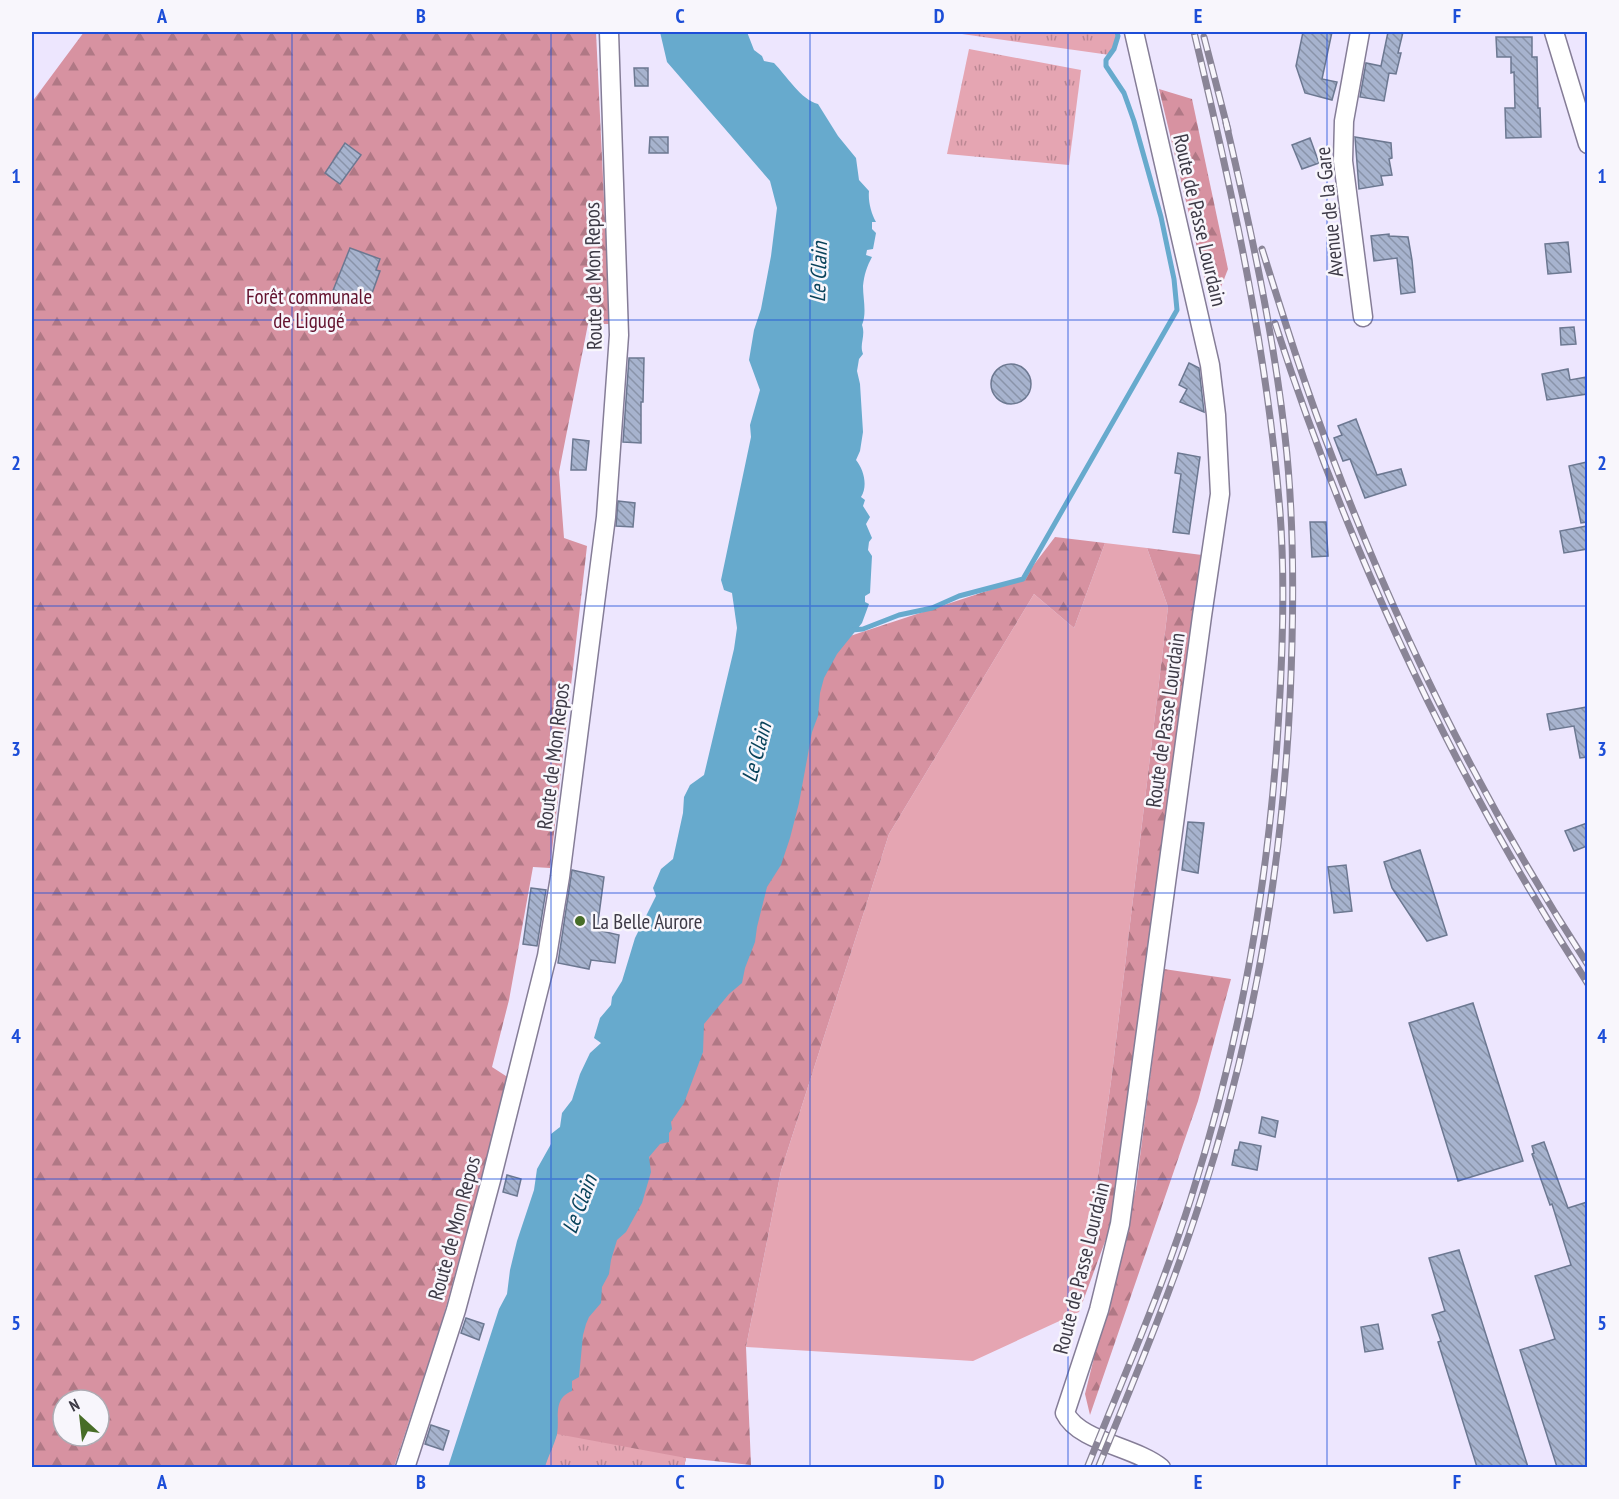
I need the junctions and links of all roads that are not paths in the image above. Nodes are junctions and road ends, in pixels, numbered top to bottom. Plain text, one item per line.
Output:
1 (609, 32) edge
2 (1134, 32) edge
3 (1360, 32) edge
4 (1554, 32) edge
5 (1587, 144) edge
6 (1363, 317) dead end
7 (405, 1467) edge
8 (1161, 1467) edge

1 - 7 street, Route de Mon Repos
2 - 8 street, Route de Passe Lourdain
3 - 6 street, Avenue de la Gare
4 - 5 street

